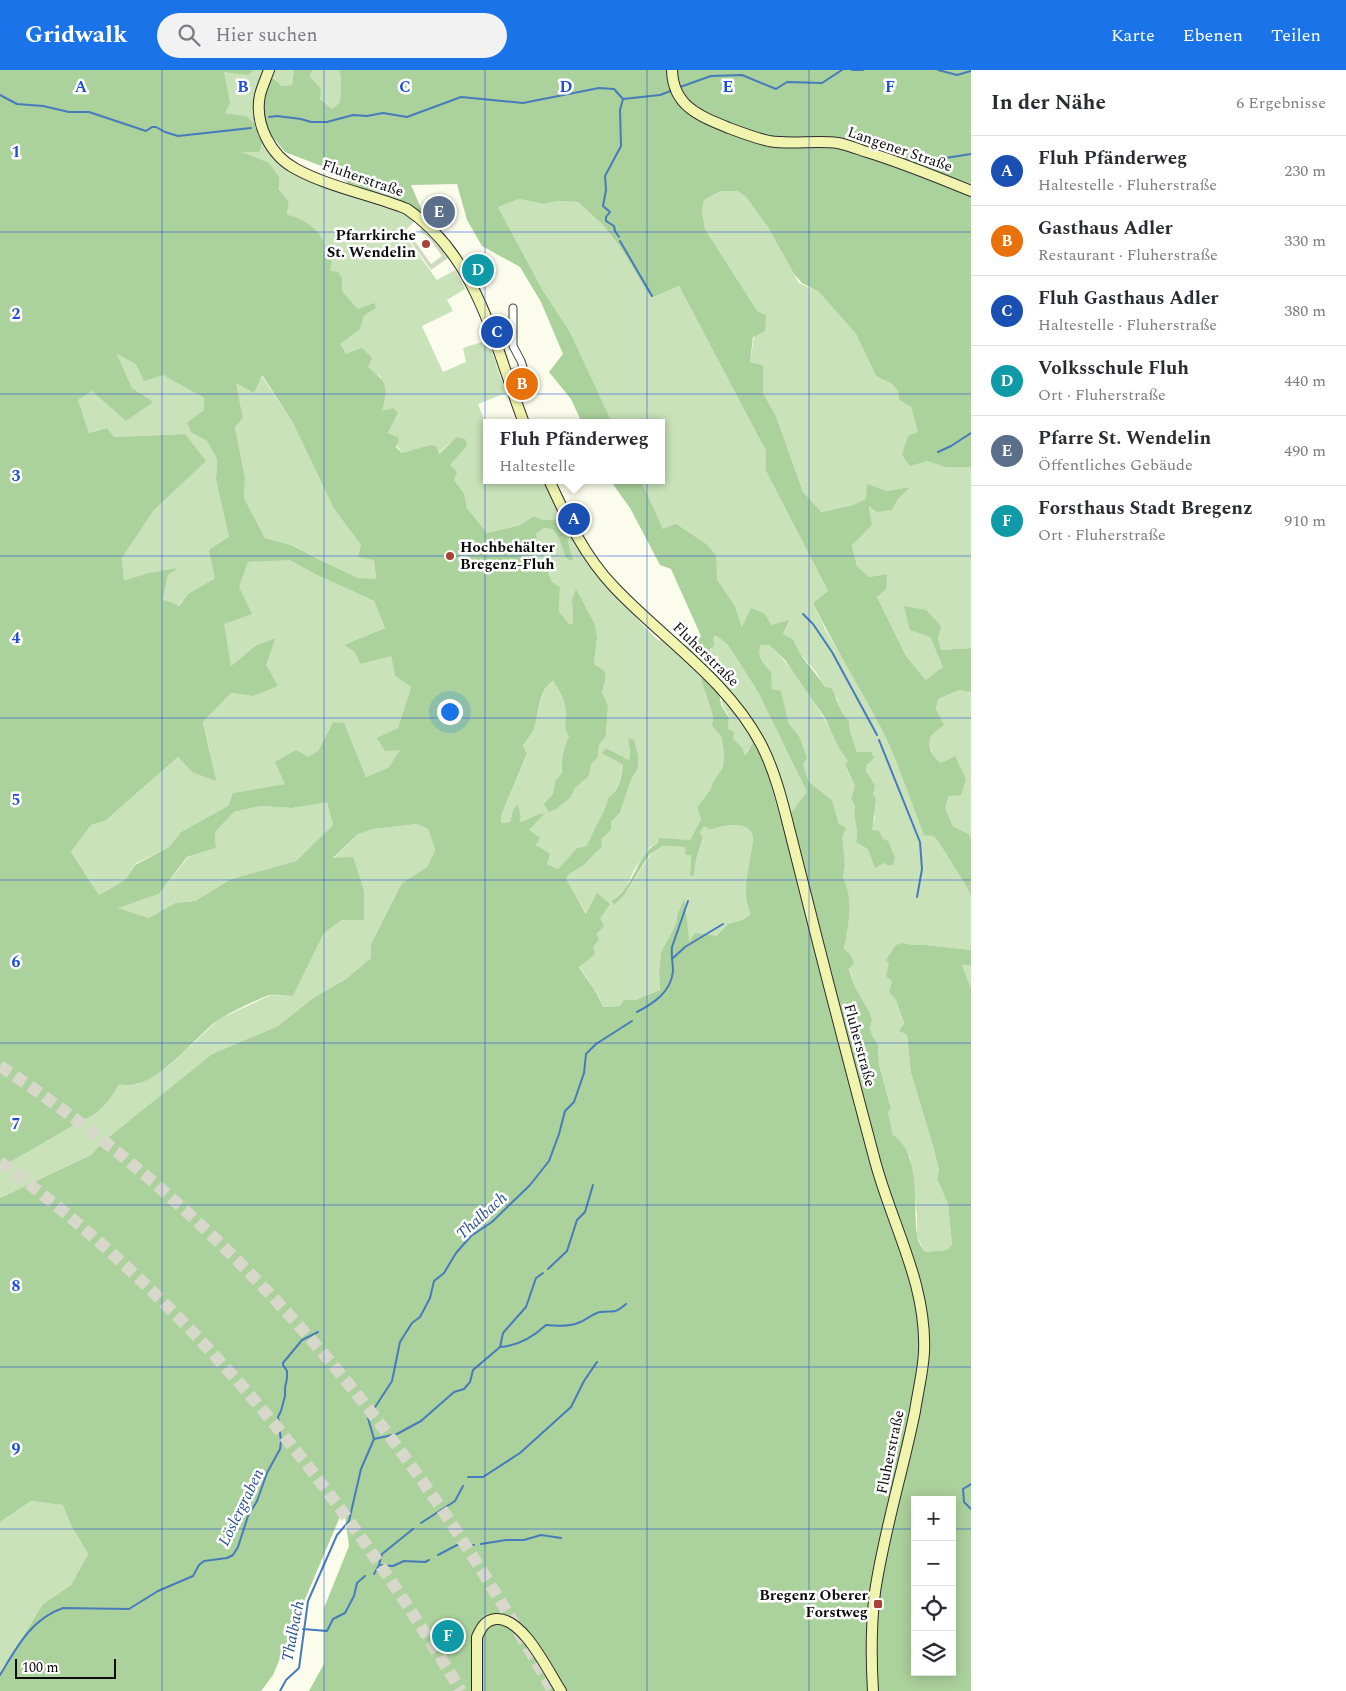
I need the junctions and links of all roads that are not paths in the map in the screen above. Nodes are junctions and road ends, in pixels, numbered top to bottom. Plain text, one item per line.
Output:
1 (270, 70) edge
2 (672, 75) edge
3 (971, 191) edge
4 (513, 308) dead end
5 (507, 375) junction
6 (523, 419) edge
7 (551, 484) edge
8 (477, 1691) edge
9 (561, 1691) edge
10 (873, 1691) edge

1 - 5 street, Fluherstraße
2 - 3 street, Langener Straße
4 - 5 street
5 - 6 street, Fluherstraße
7 - 10 street, Fluherstraße
8 - 9 street

